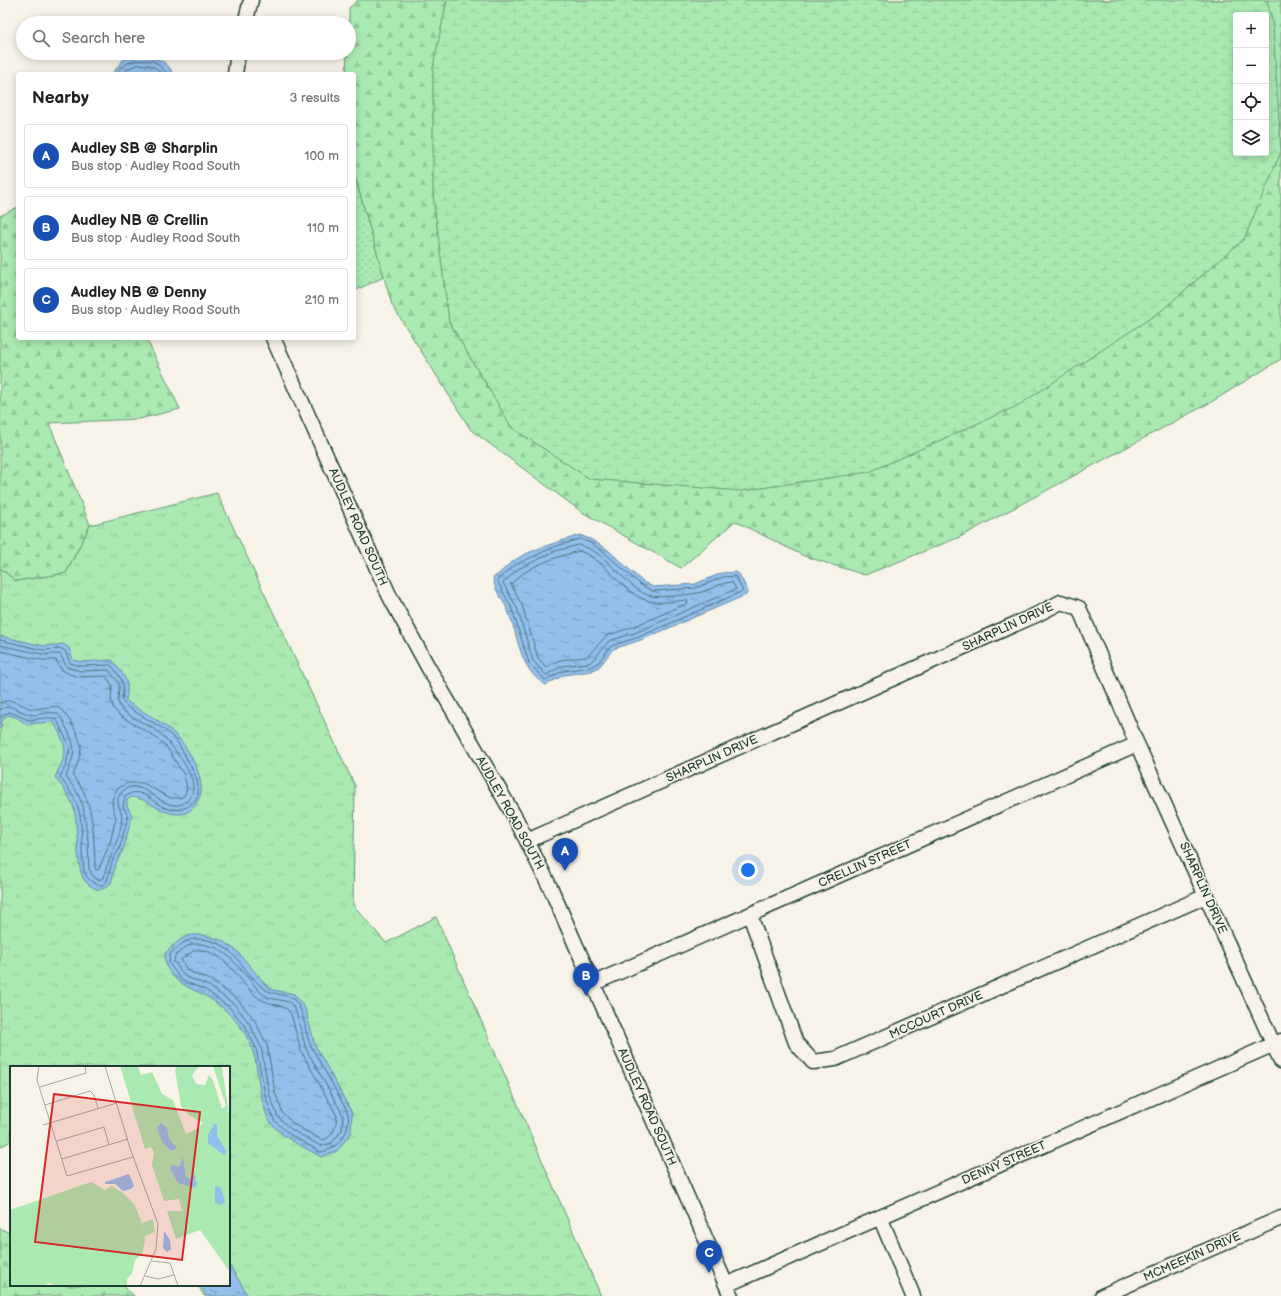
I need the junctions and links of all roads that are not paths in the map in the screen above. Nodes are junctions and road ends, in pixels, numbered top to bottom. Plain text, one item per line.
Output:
1 (251, 0) edge
2 (248, 16) edge
3 (237, 60) edge
4 (235, 72) edge
5 (274, 340) edge
6 (1137, 744) junction
7 (527, 841) junction
8 (1206, 896) junction
9 (750, 915) junction
10 (592, 984) junction
11 (1277, 1042) edge
12 (1281, 1061) edge
13 (880, 1217) junction
14 (1281, 1218) edge
15 (729, 1290) edge
16 (913, 1296) edge
17 (1102, 1296) edge

1 - 2 street
3 - 4 street
5 - 7 street, AUDLEY ROAD SOUTH
6 - 7 street, SHARPLIN DRIVE
6 - 8 street, SHARPLIN DRIVE
6 - 9 street, CRELLIN STREET
7 - 10 street, AUDLEY ROAD SOUTH
8 - 9 street, MCCOURT DRIVE
8 - 11 street, SHARPLIN DRIVE
9 - 10 street, CRELLIN STREET
10 - 15 street, AUDLEY ROAD SOUTH
11 - 12 street, SHARPLIN DRIVE
11 - 13 street, DENNY STREET
13 - 15 street, DENNY STREET
13 - 16 street
14 - 17 street, MCMEEKIN DRIVE

